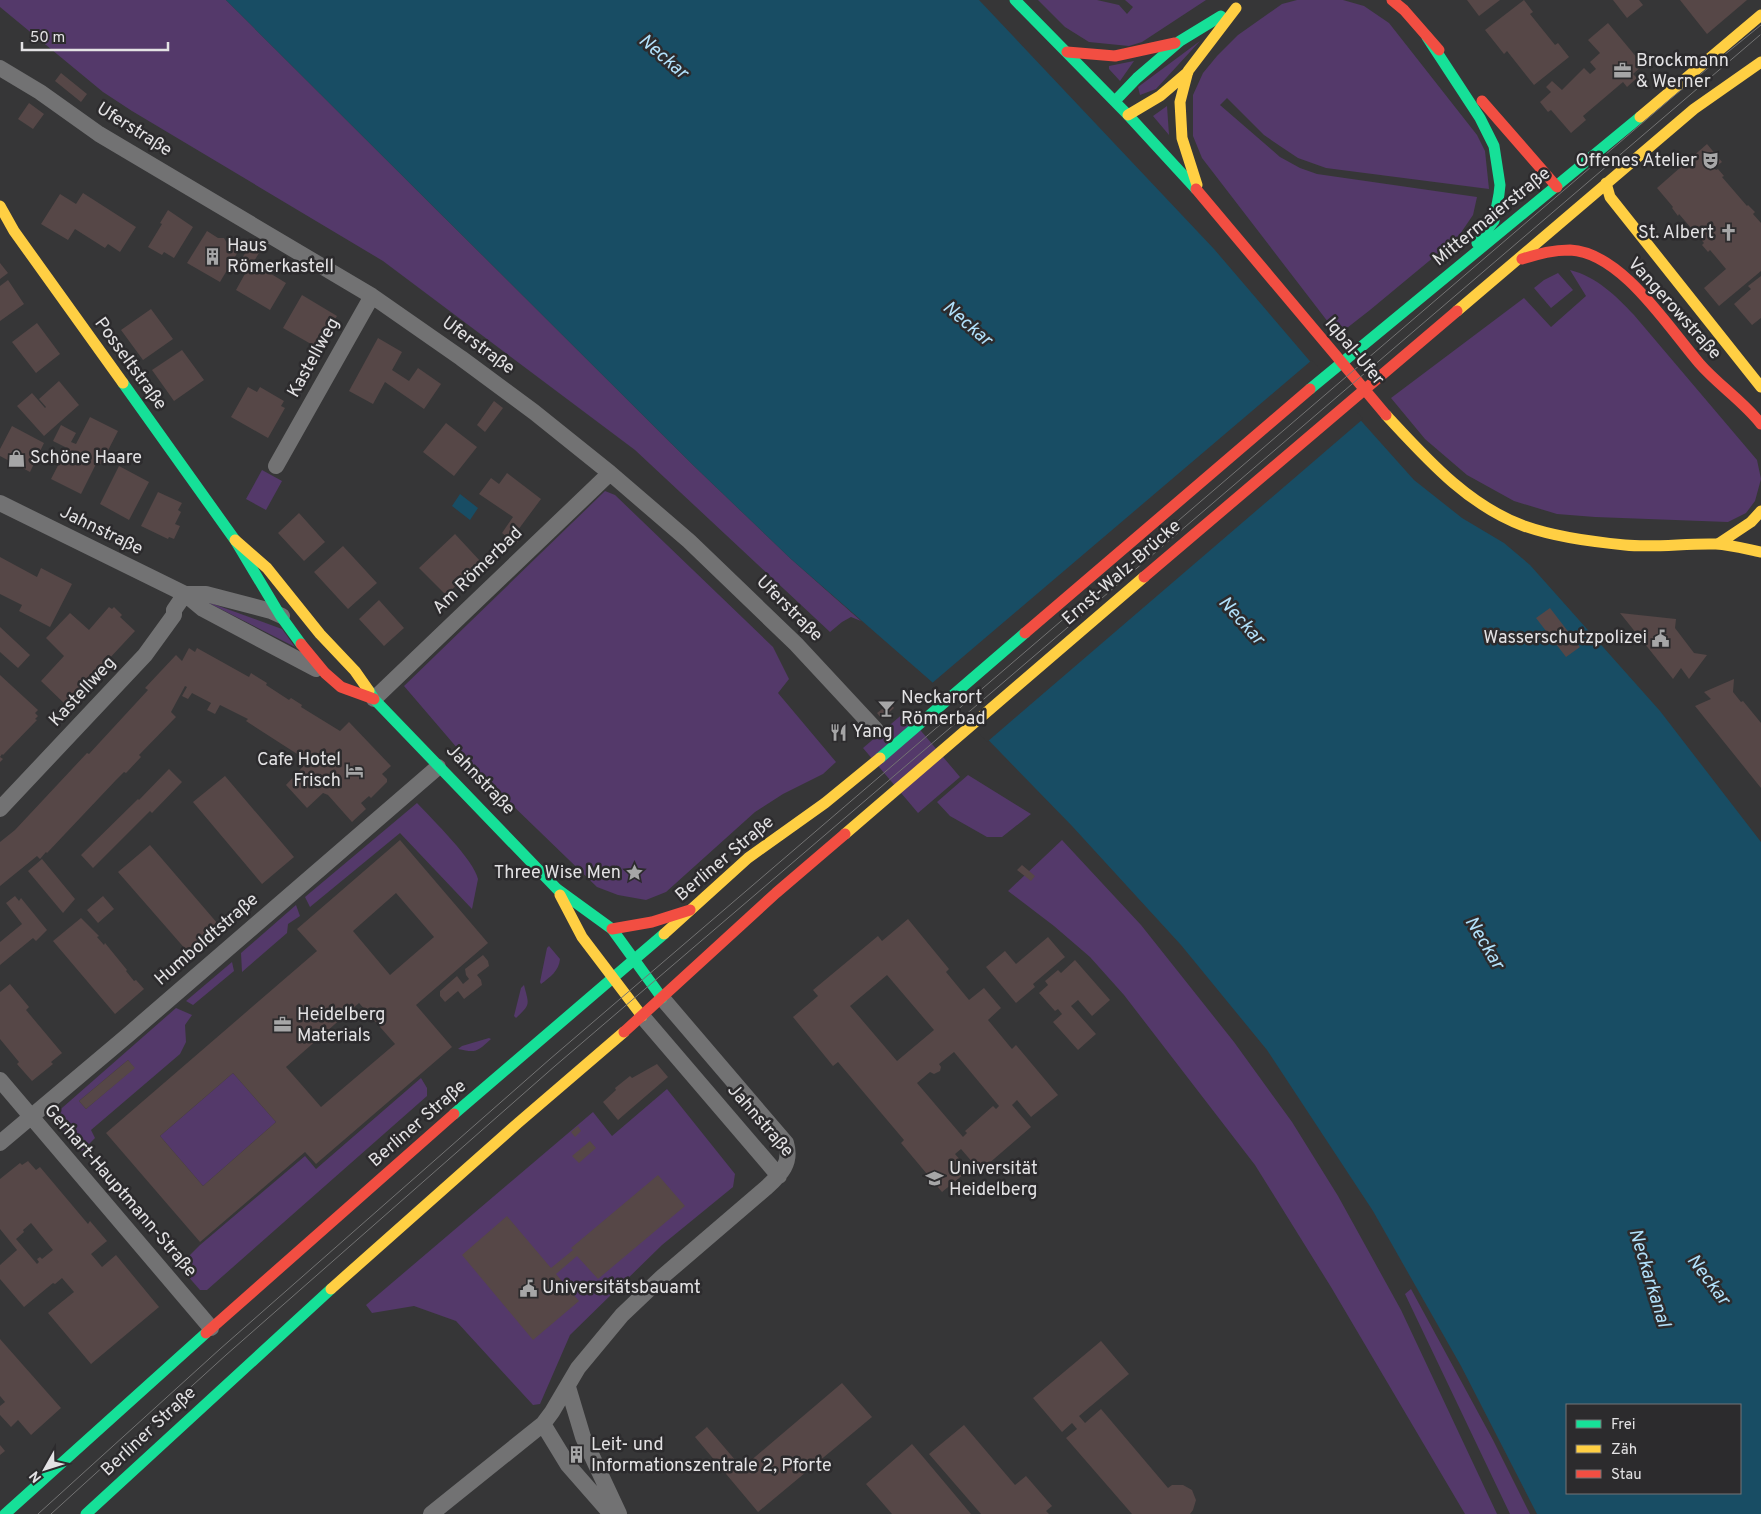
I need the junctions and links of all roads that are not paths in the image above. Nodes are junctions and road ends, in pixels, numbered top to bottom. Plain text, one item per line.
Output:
1 (1015, 0) edge
2 (1248, 0) edge
3 (1392, 0) edge
4 (1236, 8) junction
5 (1761, 15) edge
6 (1427, 37) junction
7 (1180, 42) junction
8 (1067, 52) junction
9 (1761, 62) edge
10 (0, 68) edge
11 (1188, 71) junction
12 (1759, 78) dead end
13 (1730, 83) junction
14 (1115, 102) junction
15 (1128, 115) junction
16 (1606, 183) junction
17 (1557, 187) junction
18 (1200, 194) junction
19 (0, 206) edge
20 (1517, 261) junction
21 (1459, 266) junction
22 (372, 296) junction
23 (1358, 348) joint
24 (1761, 387) edge
25 (1751, 411) junction
26 (1761, 424) edge
27 (1761, 436) edge
28 (276, 466) dead end
29 (610, 473) junction
30 (0, 503) edge
31 (1761, 511) edge
32 (235, 540) junction
33 (1718, 544) junction
34 (1761, 552) edge
35 (185, 594) junction
36 (280, 616) junction
37 (320, 634) junction
38 (325, 672) junction
39 (374, 699) junction
40 (876, 730) dead end
41 (438, 766) junction
42 (863, 772) joint
43 (886, 798) joint
44 (0, 810) edge
45 (557, 889) junction
46 (690, 910) junction
47 (612, 929) junction
48 (634, 960) junction
49 (614, 978) junction
50 (662, 998) junction
51 (642, 1016) junction
52 (0, 1080) edge
53 (30, 1116) junction
54 (0, 1143) edge
55 (779, 1176) junction
56 (211, 1328) junction
57 (568, 1387) junction
58 (542, 1424) junction
59 (5, 1514) edge
60 (86, 1514) edge
61 (431, 1514) edge
62 (611, 1514) edge
63 (619, 1514) edge

1 - 8 main road, Iqbal-Ufer
2 - 4 main road
3 - 6 main road
4 - 7 main road
4 - 11 main road
5 - 17 main road, Mittermaierstraße
6 - 17 main road
6 - 21 main road
7 - 8 main road
7 - 14 main road
8 - 14 main road, Iqbal-Ufer
9 - 13 main road
10 - 22 street, Uferstraße
11 - 15 main road
11 - 18 main road
12 - 13 main road
13 - 16 main road
14 - 15 main road, Iqbal-Ufer
15 - 18 main road, Iqbal-Ufer
16 - 20 main road
16 - 24 main road, Vangerowstraße
17 - 21 main road, Mittermaierstraße
18 - 33 main road, Iqbal-Ufer
19 - 32 main road, Posseltstraße
20 - 25 main road, Vangerowstraße
20 - 43 main road, Ernst-Walz-Brücke
21 - 23 main road, Mittermaierstraße
22 - 28 street, Kastellweg
22 - 29 street, Uferstraße
23 - 42 main road, Ernst-Walz-Brücke
25 - 26 main road, Vangerowstraße
25 - 27 main road
29 - 39 street, Am Römerbad
29 - 40 street, Uferstraße
30 - 35 street, Jahnstraße
31 - 33 main road
32 - 36 main road, Posseltstraße
32 - 37 main road, Posseltstraße
33 - 34 main road, Iqbal-Ufer
35 - 36 street, Jahnstraße
35 - 38 street, Jahnstraße
35 - 44 street, Kastellweg
36 - 37 street, Jahnstraße
36 - 38 main road, Jahnstraße
37 - 39 main road, Jahnstraße
38 - 39 main road, Jahnstraße
39 - 41 main road, Jahnstraße
41 - 45 main road, Jahnstraße
41 - 53 street, Humboldtstraße
42 - 46 main road, Berliner Straße
43 - 50 main road, Berliner Straße
45 - 47 main road, Jahnstraße
45 - 49 main road, Jahnstraße
46 - 47 main road
46 - 48 main road, Berliner Straße
47 - 48 main road, Jahnstraße
48 - 49 main road, Berliner Straße
48 - 50 main road, Jahnstraße
49 - 51 main road, Jahnstraße
49 - 56 main road, Berliner Straße
50 - 51 main road, Berliner Straße
50 - 55 street, Jahnstraße
51 - 55 street, Jahnstraße
51 - 60 main road, Berliner Straße
52 - 53 street, Gerhart-Hauptmann-Straße
53 - 54 street, Humboldtstraße
53 - 56 street, Gerhart-Hauptmann-Straße
55 - 57 street
56 - 59 main road, Berliner Straße
57 - 58 street
57 - 63 street
58 - 61 street
58 - 62 street

